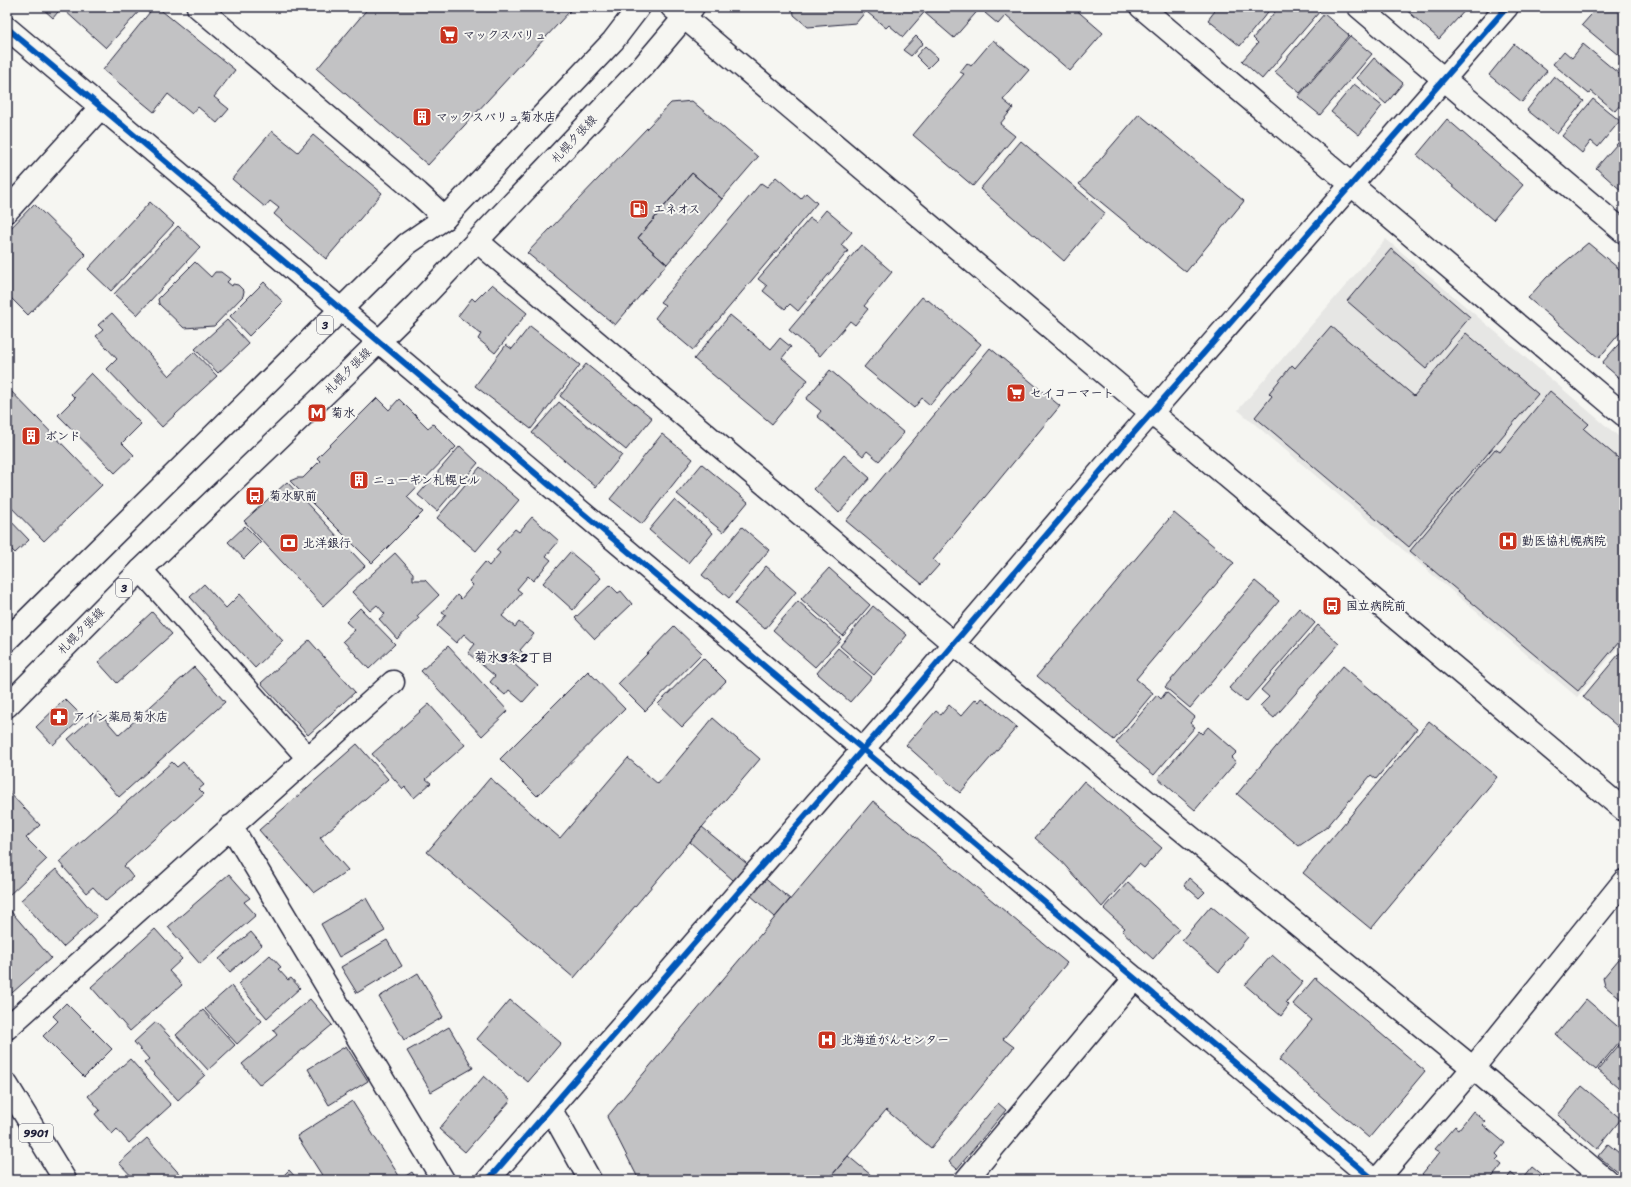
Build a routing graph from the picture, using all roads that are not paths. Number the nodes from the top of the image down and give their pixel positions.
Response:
1 (198, 7) edge
2 (639, 7) edge
3 (1141, 7) edge
4 (1359, 7) edge
5 (1507, 7) edge
6 (683, 10) edge
7 (7, 28) edge
8 (1443, 78) junction
9 (102, 107) junction
10 (1351, 184) junction
11 (7, 211) edge
12 (445, 218) junction
13 (1624, 232) edge
14 (477, 241) junction
15 (341, 309) junction
16 (378, 341) junction
17 (1152, 413) junction
18 (1624, 415) edge
19 (141, 570) junction
20 (7, 640) edge
21 (953, 643) junction
22 (393, 682) dead end
23 (7, 706) edge
24 (863, 748) junction
25 (308, 758) junction
26 (1624, 810) edge
27 (231, 826) junction
28 (1624, 881) edge
29 (1135, 978) junction
30 (7, 1028) edge
31 (1473, 1068) junction
32 (7, 1085) edge
33 (550, 1108) junction
34 (65, 1180) edge
35 (443, 1180) edge
36 (488, 1180) edge
37 (590, 1180) edge
38 (966, 1180) edge
39 (1376, 1180) edge
40 (1606, 1180) edge

1 - 12 street
2 - 12 street, 3
3 - 10 street
4 - 8 street
5 - 8 street
6 - 14 street, 札幌夕張線 / 3
6 - 17 street
7 - 9 street
8 - 10 street
8 - 13 street
9 - 11 street
9 - 15 street
10 - 17 street
10 - 18 street
12 - 15 street, 3
14 - 16 street, 札幌夕張線 / 3
14 - 21 street
15 - 16 street
15 - 20 street, 3
16 - 19 street, 札幌夕張線 / 3
16 - 24 street
17 - 21 street
17 - 26 street
19 - 23 street, 札幌夕張線 / 3
19 - 25 street
21 - 24 street
21 - 31 street
22 - 25 street
24 - 29 street
24 - 33 street
25 - 27 street
27 - 30 street
27 - 35 street
28 - 31 street
29 - 38 street
29 - 39 street
31 - 39 street
31 - 40 street
32 - 34 street, 9901
33 - 36 street
33 - 37 street

